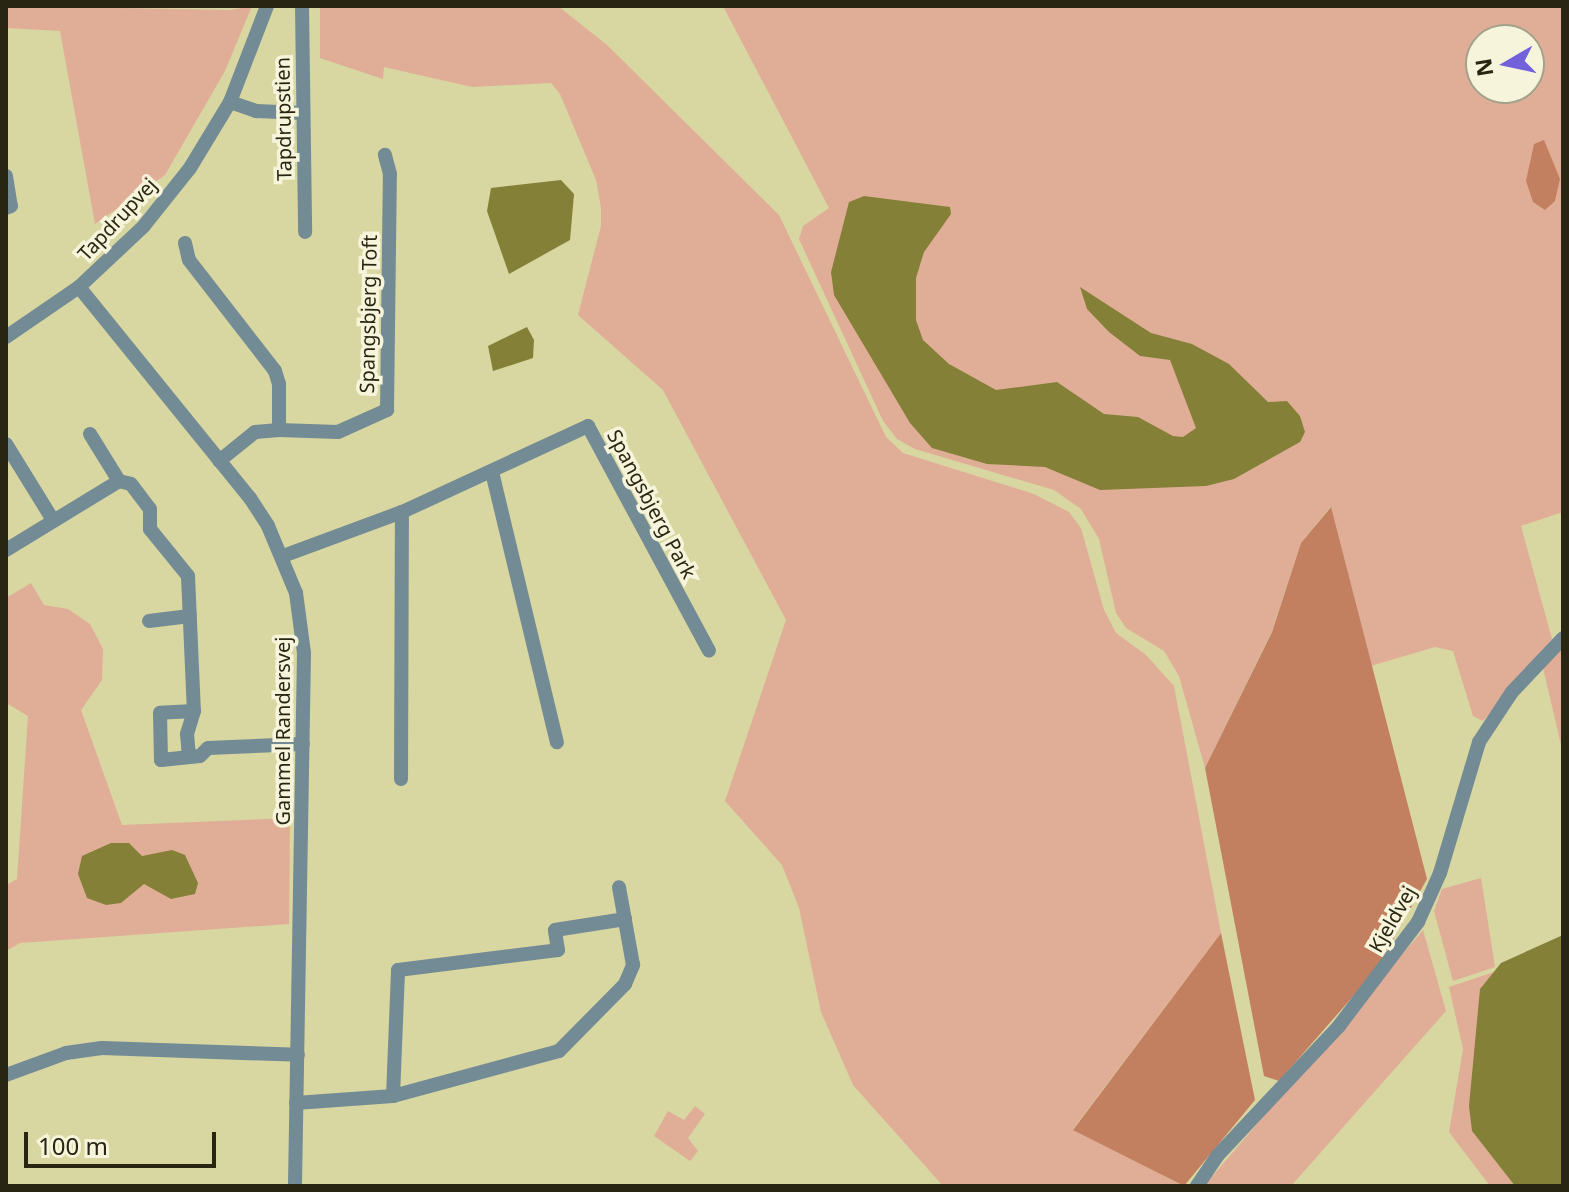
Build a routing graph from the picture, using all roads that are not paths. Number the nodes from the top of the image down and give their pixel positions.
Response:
1 (267, 6) edge
2 (302, 6) edge
3 (230, 102) junction
4 (303, 113) junction
5 (385, 155) dead end
6 (6, 176) edge
7 (6, 208) edge
8 (305, 232) dead end
9 (185, 243) dead end
10 (79, 287) junction
11 (6, 337) edge
12 (279, 430) junction
13 (90, 434) dead end
14 (6, 444) edge
15 (219, 461) junction
16 (492, 472) junction
17 (119, 481) junction
18 (402, 512) junction
19 (53, 520) junction
20 (6, 550) edge
21 (283, 556) junction
22 (190, 616) junction
23 (149, 621) dead end
24 (1563, 638) edge
25 (709, 651) dead end
26 (194, 711) junction
27 (557, 742) dead end
28 (303, 744) junction
29 (189, 757) junction
30 (401, 779) dead end
31 (619, 887) dead end
32 (625, 919) junction
33 (298, 1055) junction
34 (6, 1075) edge
35 (393, 1096) junction
36 (296, 1103) junction
37 (295, 1186) edge
38 (1197, 1186) edge

1 - 3 street, Tapdrupvej
2 - 4 street, Tapdrupstien
3 - 4 street
3 - 10 street, Tapdrupvej
4 - 8 street, Tapdrupstien
5 - 12 street, Spangsbjerg Toft
6 - 7 street
9 - 12 street
10 - 11 street, Tapdrupvej
10 - 15 street, Gammel Randersvej
12 - 15 street, Spangsbjerg Toft
13 - 17 street
14 - 19 street
15 - 21 street, Gammel Randersvej
16 - 18 street, Spangsbjerg Park
16 - 25 street, Spangsbjerg Park
16 - 27 street
17 - 19 street
17 - 22 street
18 - 21 street, Spangsbjerg Park
18 - 30 street
19 - 20 street
21 - 28 street, Gammel Randersvej
22 - 23 street
22 - 26 street
24 - 38 street, Kjeldvej
26 - 29 street
26 - 29 street
28 - 29 street
28 - 33 street, Gammel Randersvej
31 - 32 street
32 - 35 street
32 - 35 street
33 - 34 street
33 - 36 street, Gammel Randersvej
35 - 36 street
36 - 37 street, Gammel Randersvej

